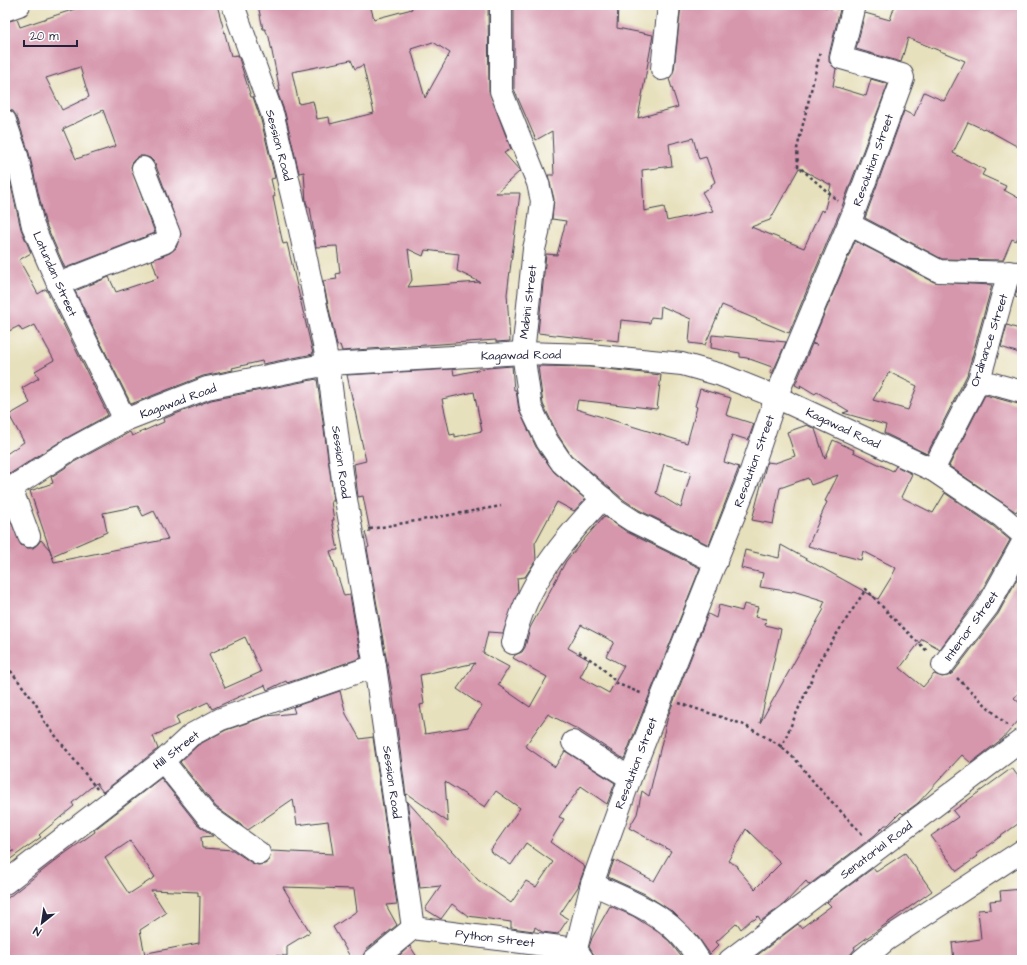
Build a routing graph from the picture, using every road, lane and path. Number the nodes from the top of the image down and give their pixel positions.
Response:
1 (19, 5) edge
2 (233, 5) edge
3 (501, 5) edge
4 (669, 5) edge
5 (854, 5) edge
6 (5, 10) edge
7 (822, 46) dead end
8 (662, 69) dead end
9 (5, 121) edge
10 (143, 168) dead end
11 (851, 219) junction
12 (1016, 273) edge
13 (58, 284) junction
14 (523, 353) junction
15 (328, 364) junction
16 (979, 380) junction
17 (1022, 392) edge
18 (776, 397) junction
19 (125, 420) junction
20 (933, 470) junction
21 (8, 490) edge
22 (603, 498) junction
23 (501, 506) dead end
24 (352, 532) junction
25 (1022, 534) edge
26 (28, 536) dead end
27 (1022, 544) edge
28 (716, 562) junction
29 (513, 643) dead end
30 (579, 652) dead end
31 (943, 665) junction
32 (7, 666) dead end
33 (375, 666) junction
34 (661, 699) junction
35 (1022, 740) edge
36 (573, 742) dead end
37 (781, 748) junction
38 (163, 761) junction
39 (630, 778) junction
40 (108, 803) junction
41 (877, 849) junction
42 (1022, 851) edge
43 (259, 853) dead end
44 (5, 883) edge
45 (592, 884) junction
46 (413, 928) junction
47 (888, 950) edge
48 (579, 954) edge
49 (374, 960) edge
50 (700, 960) edge
51 (730, 960) edge
52 (862, 960) edge

1 - 6 street
2 - 15 street, Session Road
3 - 14 street, Mabini Street
4 - 8 street
5 - 11 street, Resolution Street
7 - 11 path
9 - 13 street, Latundan Street
10 - 13 street
11 - 12 street
11 - 18 street, Resolution Street
12 - 16 street, Ordinance Street
13 - 19 street, Latundan Street
14 - 15 street, Kagawad Road
14 - 18 street, Kagawad Road
14 - 22 street, Mabini Street
15 - 19 street, Kagawad Road
15 - 24 street, Session Road
16 - 17 street
16 - 20 street, Ordinance Street
18 - 20 street, Kagawad Road
18 - 28 street, Resolution Street
19 - 21 street, Kagawad Road
20 - 25 street, Kagawad Road
21 - 26 street
22 - 28 street, Mabini Street
22 - 29 street
23 - 24 path
24 - 33 street, Session Road
27 - 31 street, Interior Street
28 - 34 street, Resolution Street
30 - 34 path
31 - 35 path
31 - 37 path
32 - 40 path
33 - 38 street, Hill Street
33 - 46 street, Session Road
34 - 37 path
34 - 39 street, Resolution Street
35 - 41 street, Senatorial Road
36 - 39 street
37 - 41 path
38 - 40 street, Hill Street
38 - 43 street
39 - 45 street, Resolution Street
40 - 44 street, Hill Street
41 - 51 street, Senatorial Road
42 - 47 street
45 - 48 street, Resolution Street
45 - 50 street
46 - 48 street, Python Street
46 - 49 street
47 - 52 street

